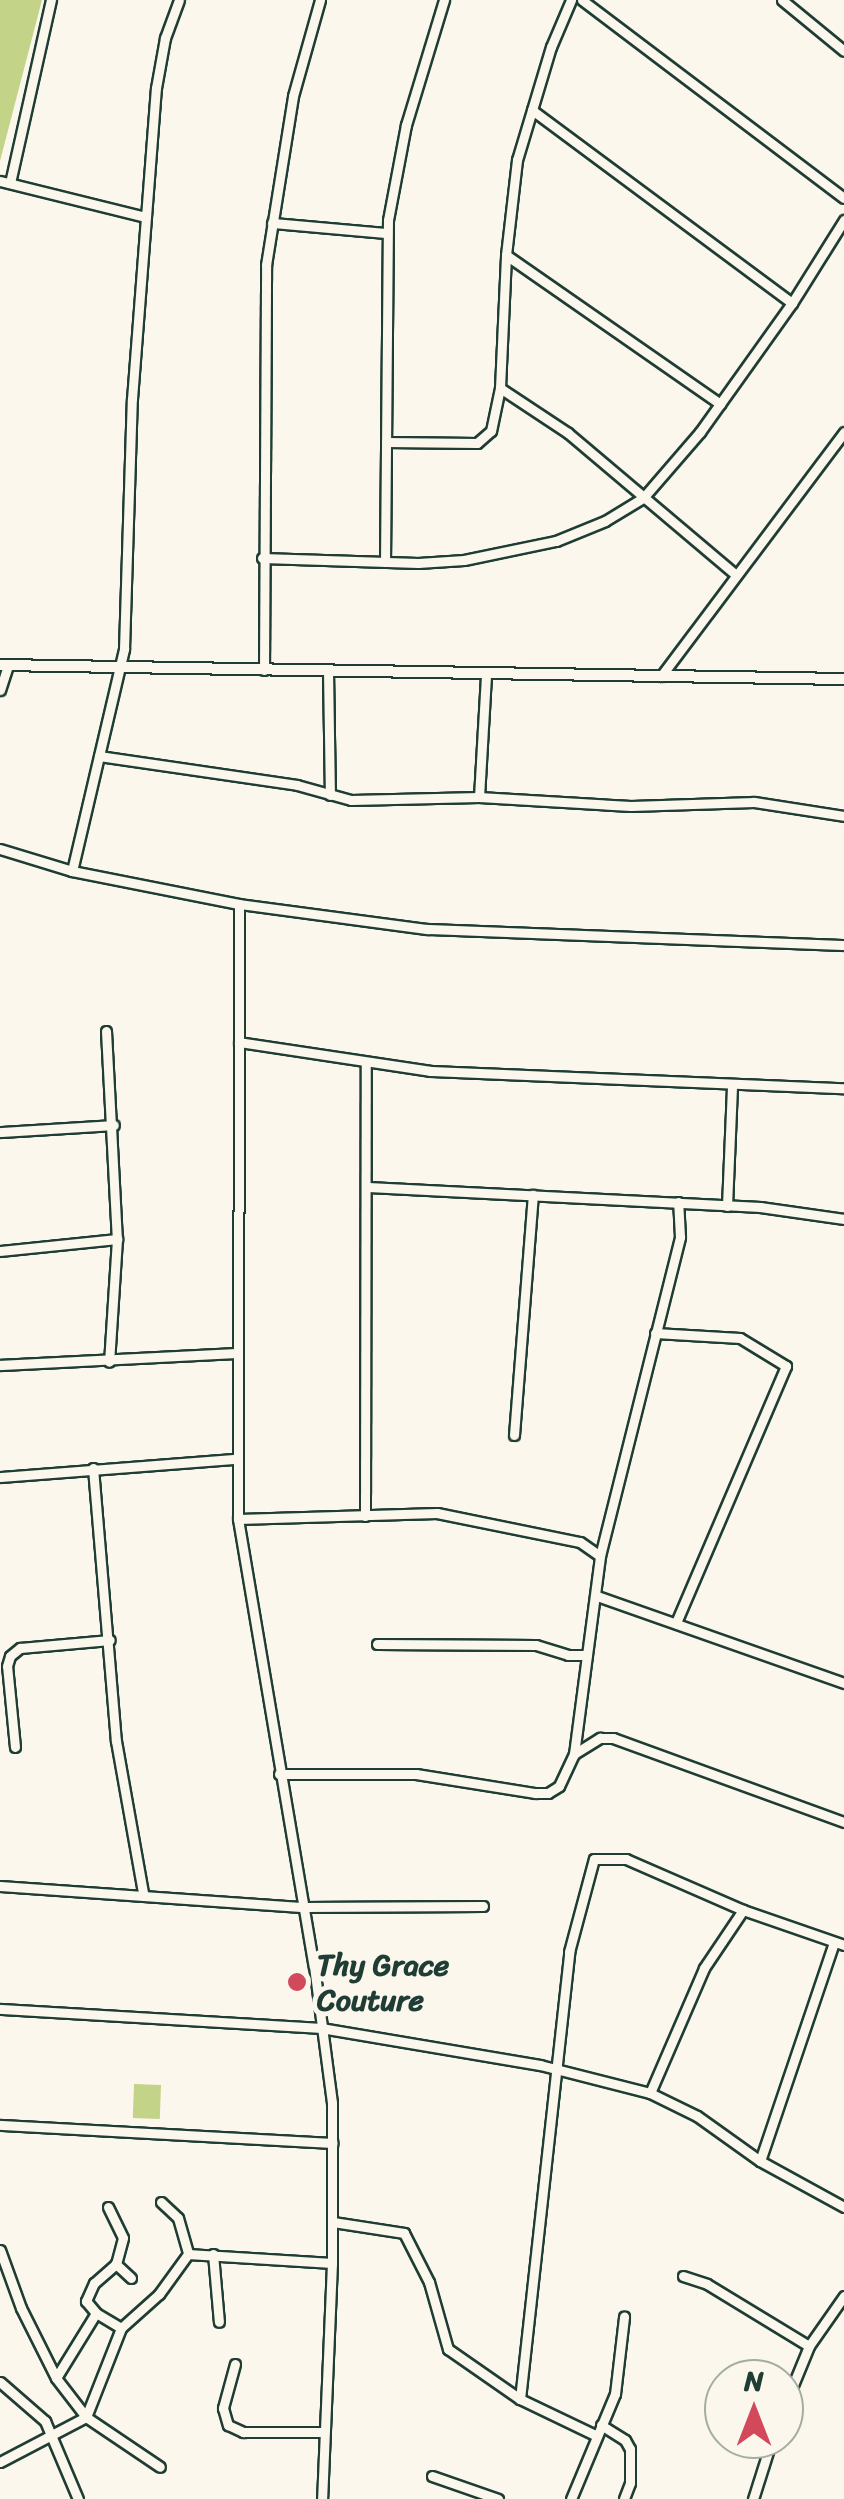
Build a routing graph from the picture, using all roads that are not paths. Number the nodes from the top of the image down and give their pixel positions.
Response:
1 (50, 0) edge
2 (179, 0) edge
3 (320, 0) edge
4 (444, 0) edge
5 (572, 0) edge
6 (582, 0) edge
7 (782, 0) edge
8 (844, 51) edge
9 (532, 110) junction
10 (5, 182) edge
11 (844, 198) edge
12 (146, 217) junction
13 (844, 220) edge
14 (272, 223) junction
15 (388, 234) junction
16 (506, 255) junction
17 (792, 303) junction
18 (500, 388) junction
19 (720, 404) junction
20 (844, 432) edge
21 (386, 442) junction
22 (643, 498) junction
23 (262, 558) junction
24 (385, 562) junction
25 (736, 575) junction
26 (4, 665) edge
27 (120, 670) junction
28 (264, 670) junction
29 (328, 671) junction
30 (486, 674) junction
31 (661, 676) junction
32 (844, 679) edge
33 (0, 690) edge
34 (99, 756) junction
35 (330, 794) junction
36 (479, 797) junction
37 (844, 816) edge
38 (0, 849) edge
39 (72, 871) junction
40 (238, 904) junction
41 (844, 945) edge
42 (106, 1032) dead end
43 (239, 1042) junction
44 (366, 1062) junction
45 (732, 1085) junction
46 (844, 1088) edge
47 (114, 1125) junction
48 (0, 1132) edge
49 (368, 1187) junction
50 (533, 1195) junction
51 (678, 1202) junction
52 (727, 1206) junction
53 (844, 1219) edge
54 (118, 1239) junction
55 (0, 1251) edge
56 (656, 1332) junction
57 (236, 1353) junction
58 (109, 1362) junction
59 (0, 1365) edge
60 (514, 1435) dead end
61 (236, 1460) junction
62 (94, 1468) junction
63 (0, 1477) edge
64 (365, 1516) junction
65 (238, 1520) junction
66 (600, 1556) junction
67 (597, 1596) junction
68 (676, 1623) junction
69 (110, 1640) junction
70 (377, 1644) dead end
71 (586, 1655) junction
72 (844, 1683) edge
73 (15, 1747) dead end
74 (574, 1754) junction
75 (279, 1774) junction
76 (844, 1822) edge
77 (0, 1886) edge
78 (143, 1893) junction
79 (483, 1906) dead end
80 (304, 1907) junction
81 (744, 1910) junction
82 (839, 1944) edge
83 (0, 2009) edge
84 (322, 2028) junction
85 (557, 2069) junction
86 (650, 2092) junction
87 (0, 2125) edge
88 (333, 2142) junction
89 (760, 2161) junction
90 (161, 2202) dead end
91 (844, 2206) edge
92 (108, 2207) dead end
93 (333, 2222) junction
94 (0, 2250) edge
95 (188, 2254) junction
96 (213, 2254) junction
97 (332, 2262) junction
98 (116, 2264) junction
99 (683, 2276) dead end
100 (130, 2278) dead end
101 (844, 2296) edge
102 (96, 2313) junction
103 (624, 2318) dead end
104 (219, 2322) dead end
105 (120, 2328) junction
106 (810, 2346) junction
107 (804, 2360) edge
108 (235, 2364) dead end
109 (56, 2378) junction
110 (0, 2382) edge
111 (520, 2399) junction
112 (86, 2417) junction
113 (601, 2425) junction
114 (324, 2432) junction
115 (595, 2435) junction
116 (52, 2437) junction
117 (766, 2459) edge
118 (0, 2462) edge
119 (160, 2468) dead end
120 (432, 2476) dead end
121 (78, 2499) edge
122 (322, 2499) edge
123 (498, 2499) edge
124 (571, 2499) edge
125 (624, 2499) edge
126 (753, 2499) edge

1 - 10 street
2 - 12 street
3 - 14 street
4 - 15 street
5 - 9 street
6 - 11 street
7 - 8 street
9 - 16 street
9 - 17 street
10 - 12 street
12 - 27 street
13 - 17 street
14 - 15 street
14 - 23 street
15 - 21 street
16 - 18 street
16 - 19 street
17 - 19 street
18 - 21 street
18 - 22 street
19 - 22 street
20 - 25 street
21 - 24 street
22 - 24 street
22 - 25 street
23 - 24 street
23 - 28 street
25 - 31 street
26 - 27 street
26 - 33 street
27 - 28 street
27 - 34 street
28 - 29 street
29 - 30 street
29 - 35 street
30 - 31 street
30 - 36 street
31 - 32 street
34 - 35 street
34 - 39 street
35 - 36 street
36 - 37 street
38 - 39 street
39 - 40 street
40 - 41 street
40 - 43 street
42 - 47 street
43 - 44 street
43 - 57 street
44 - 45 street
44 - 49 street
45 - 46 street
45 - 52 street
47 - 48 street
47 - 54 street
49 - 50 street
49 - 64 street
50 - 51 street
50 - 60 street
51 - 52 street
51 - 56 street
52 - 53 street
54 - 55 street
54 - 58 street
56 - 66 street
56 - 68 street
57 - 58 street
57 - 61 street
58 - 59 street
61 - 62 street
61 - 65 street
62 - 63 street
62 - 69 street
64 - 65 street
64 - 66 street
65 - 75 street
66 - 67 street
67 - 68 street
67 - 71 street
68 - 72 street
69 - 73 street
69 - 78 street
70 - 71 street
71 - 74 street
74 - 75 street
74 - 76 street
75 - 80 street
77 - 78 street
78 - 80 street
79 - 80 street
80 - 84 street
81 - 82 street
81 - 85 street
81 - 86 street
82 - 89 street
83 - 84 street
84 - 85 street
84 - 88 street
85 - 86 street
85 - 111 street
86 - 89 street
87 - 88 street
88 - 93 street
89 - 91 street
90 - 95 street
92 - 98 street
93 - 97 street
93 - 111 street
94 - 109 street
95 - 96 street
95 - 105 street
96 - 97 street
96 - 104 street
97 - 114 street
98 - 100 street
98 - 102 street
99 - 106 street
101 - 106 street
102 - 105 street
102 - 109 street
103 - 113 street
105 - 112 street
106 - 107 street
108 - 114 street
109 - 112 street
110 - 116 street
111 - 115 street
112 - 116 street
112 - 119 street
113 - 115 street
113 - 125 street
114 - 122 street
115 - 124 street
116 - 118 street
116 - 121 street
117 - 126 street
120 - 123 street

